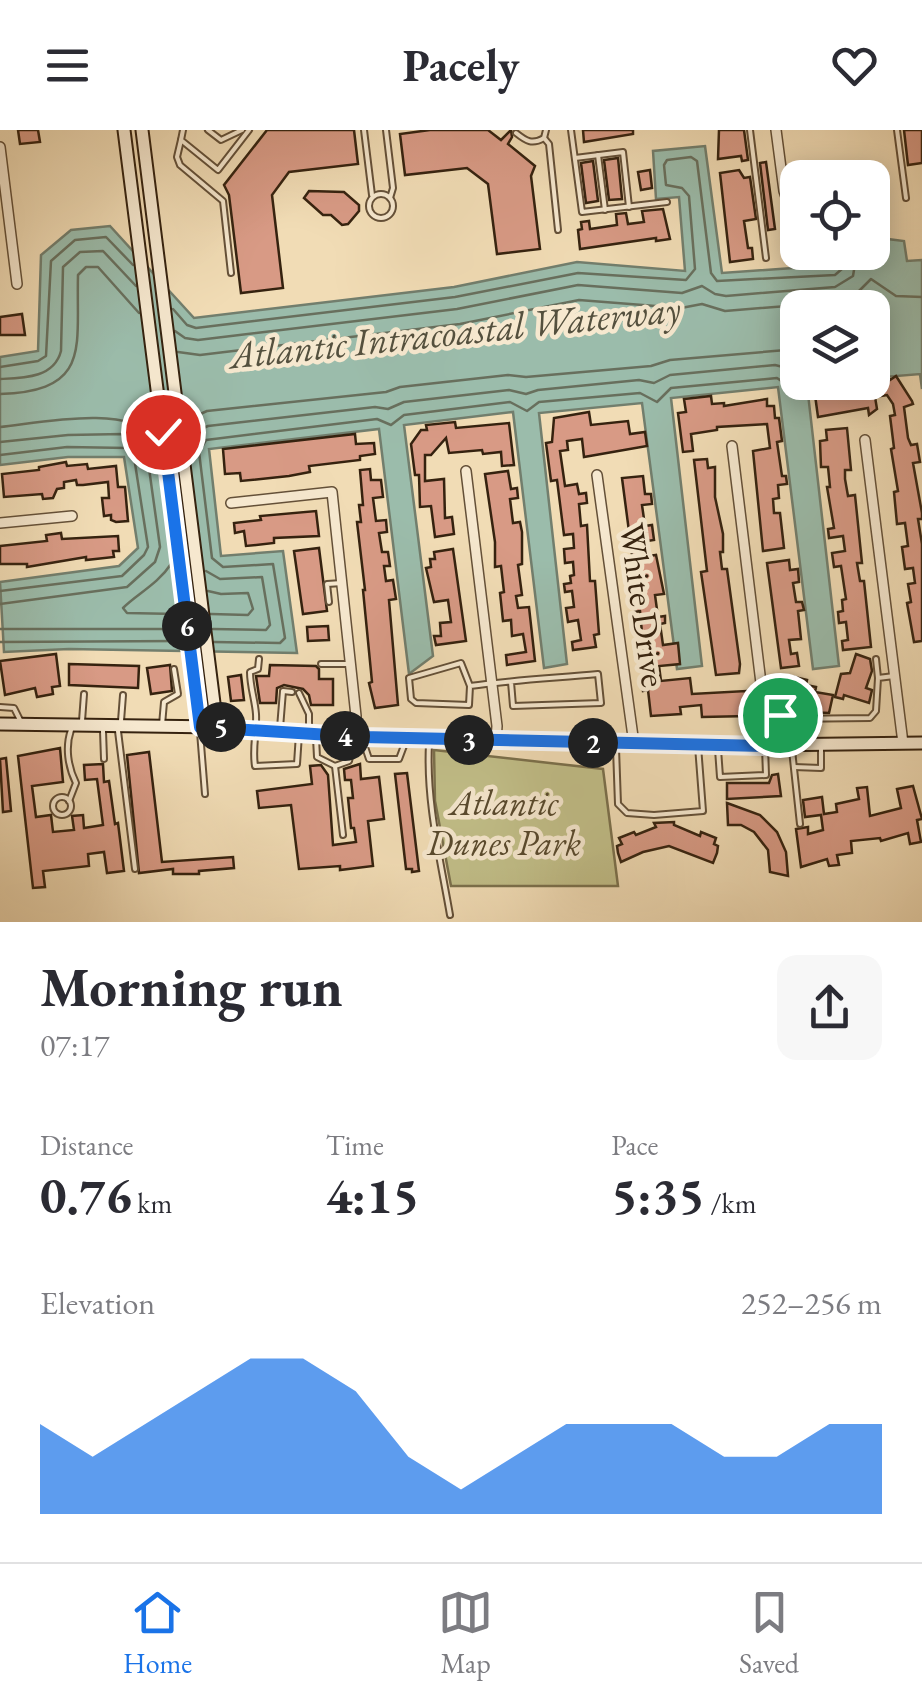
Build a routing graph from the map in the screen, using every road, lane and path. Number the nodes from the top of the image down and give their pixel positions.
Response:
1 (124, 130) edge
2 (183, 130) edge
3 (208, 130) edge
4 (242, 130) edge
5 (249, 130) edge
6 (364, 130) edge
7 (386, 130) edge
8 (546, 130) edge
9 (572, 130) edge
10 (750, 130) edge
11 (776, 130) edge
12 (898, 130) edge
13 (516, 133) dead end
14 (143, 136) edge
15 (544, 138) junction
16 (181, 140) junction
17 (0, 147) edge
18 (598, 155) junction
19 (575, 158) junction
20 (780, 160) edge
21 (373, 196) junction
22 (390, 198) junction
23 (906, 198) dead end
24 (668, 202) dead end
25 (628, 207) junction
26 (604, 210) junction
27 (558, 230) dead end
28 (766, 258) dead end
29 (232, 273) dead end
30 (17, 284) dead end
31 (865, 440) dead end
32 (732, 446) dead end
33 (466, 470) dead end
34 (597, 474) dead end
35 (230, 503) dead end
36 (72, 516) dead end
37 (0, 523) edge
38 (342, 583) junction
39 (329, 602) dead end
40 (259, 659) dead end
41 (876, 659) dead end
42 (321, 664) dead end
43 (350, 664) junction
44 (174, 669) dead end
45 (895, 676) junction
46 (878, 678) junction
47 (510, 682) junction
48 (492, 684) junction
49 (470, 686) junction
50 (292, 692) dead end
51 (299, 692) dead end
52 (84, 694) dead end
53 (123, 695) dead end
54 (763, 701) junction
55 (0, 707) edge
56 (0, 724) edge
57 (22, 724) junction
58 (77, 725) junction
59 (114, 726) junction
60 (162, 727) junction
61 (200, 727) junction
62 (217, 727) junction
63 (254, 730) junction
64 (280, 731) junction
65 (308, 733) junction
66 (358, 737) junction
67 (406, 738) junction
68 (429, 739) junction
69 (496, 741) junction
70 (922, 742) edge
71 (616, 743) junction
72 (904, 743) junction
73 (634, 744) junction
74 (697, 744) junction
75 (821, 744) junction
76 (718, 745) junction
77 (791, 745) junction
78 (765, 746) junction
79 (104, 759) dead end
80 (335, 766) junction
81 (794, 767) junction
82 (205, 794) dead end
83 (69, 801) dead end
84 (800, 824) dead end
85 (342, 835) dead end
86 (135, 869) dead end
87 (450, 915) dead end

1 - 61 main road
2 - 16 lane
3 - 4 lane
5 - 16 lane
6 - 21 lane
7 - 22 lane
8 - 15 lane
9 - 19 lane
10 - 28 lane
11 - 20 street
12 - 23 lane
13 - 15 lane
14 - 62 main road
15 - 27 lane
16 - 29 lane
17 - 30 street
18 - 19 lane
18 - 25 lane
18 - 26 lane
19 - 26 lane
21 - 22 lane
21 - 22 lane
24 - 25 lane
25 - 26 lane
31 - 45 street
32 - 54 street
33 - 48 street
34 - 73 street, White Drive
35 - 38 street
36 - 37 street
38 - 39 lane
38 - 43 street
40 - 63 lane
41 - 46 lane
42 - 43 lane
43 - 66 street
44 - 60 lane
45 - 46 lane
45 - 72 street
46 - 54 lane
47 - 47 lane
47 - 48 lane
48 - 49 lane
48 - 69 street
49 - 49 lane
50 - 64 lane
51 - 65 lane
52 - 58 lane
53 - 59 lane
54 - 78 street
55 - 57 lane
56 - 57 main road
57 - 58 main road
58 - 59 main road
58 - 83 lane
59 - 60 main road
59 - 79 lane
59 - 86 lane
60 - 61 main road
61 - 62 main road
61 - 82 lane
62 - 63 main road
63 - 64 main road
63 - 65 lane
64 - 65 main road
65 - 66 main road
65 - 80 lane
66 - 67 main road
66 - 67 lane
66 - 80 lane
67 - 68 main road
68 - 69 main road
68 - 87 lane
69 - 71 main road
70 - 72 main road
71 - 73 main road
71 - 74 lane
72 - 75 main road
73 - 74 main road
74 - 76 main road
75 - 77 main road
75 - 81 lane
76 - 78 main road
76 - 78 lane
77 - 78 main road
77 - 81 lane
80 - 85 lane
81 - 84 lane

